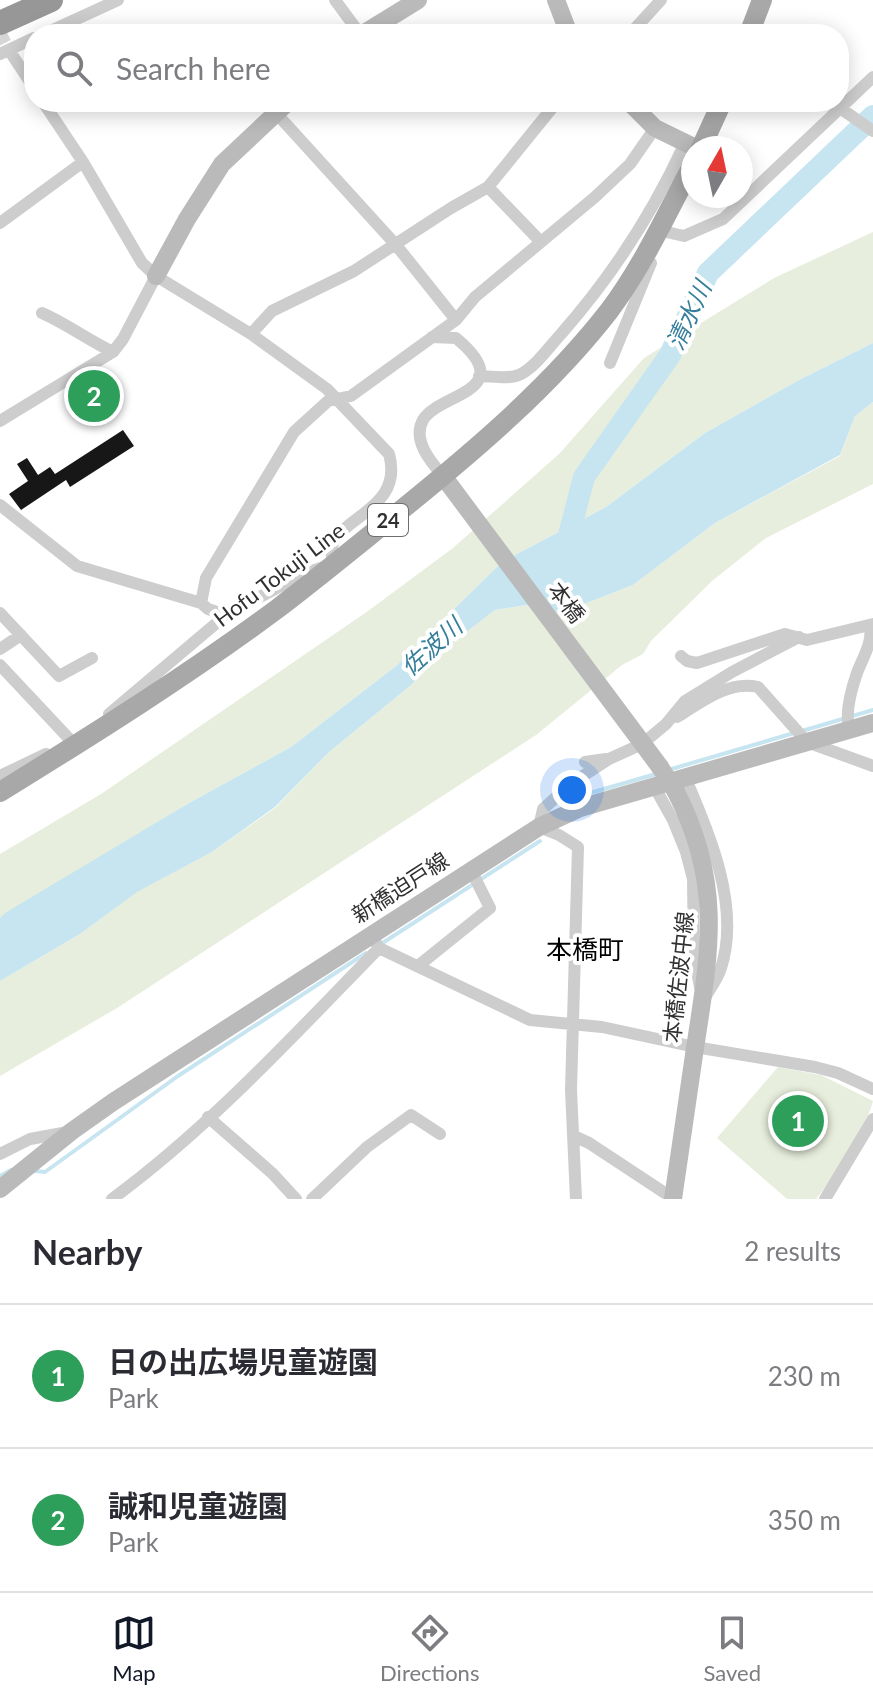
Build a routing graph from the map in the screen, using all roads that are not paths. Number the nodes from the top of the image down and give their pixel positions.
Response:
1 (51, 0) edge
2 (118, 0) edge
3 (335, 0) edge
4 (418, 0) edge
5 (556, 0) edge
6 (661, 0) edge
7 (762, 0) edge
8 (0, 23) edge
9 (66, 24) edge
10 (354, 24) edge
11 (378, 24) edge
12 (565, 24) edge
13 (639, 24) edge
14 (753, 24) edge
15 (24, 43) edge
16 (4, 52) edge
17 (24, 76) edge
18 (873, 77) edge
19 (849, 100) edge
20 (50, 112) edge
21 (277, 112) edge
22 (286, 112) edge
23 (549, 112) edge
24 (639, 112) edge
25 (716, 112) edge
26 (836, 112) edge
27 (846, 112) edge
28 (655, 128) junction
29 (873, 131) edge
30 (700, 136) edge
31 (681, 140) edge
32 (83, 162) junction
33 (681, 164) edge
34 (488, 187) junction
35 (681, 191) edge
36 (0, 223) edge
37 (663, 232) junction
38 (541, 242) junction
39 (396, 245) junction
40 (156, 276) junction
41 (42, 313) dead end
42 (456, 320) junction
43 (251, 334) junction
44 (432, 337) junction
45 (113, 352) junction
46 (610, 363) dead end
47 (479, 376) junction
48 (340, 400) junction
49 (0, 421) edge
50 (443, 476) junction
51 (0, 505) edge
52 (334, 564) junction
53 (201, 603) junction
54 (0, 613) edge
55 (226, 615) junction
56 (871, 624) edge
57 (21, 635) junction
58 (799, 637) junction
59 (0, 649) edge
60 (681, 656) dead end
61 (92, 658) dead end
62 (0, 665) edge
63 (873, 723) edge
64 (666, 724) junction
65 (849, 729) junction
66 (637, 737) junction
67 (72, 742) junction
68 (807, 742) junction
69 (609, 759) junction
70 (585, 762) dead end
71 (873, 766) edge
72 (0, 776) edge
73 (680, 784) junction
74 (654, 786) junction
75 (0, 792) edge
76 (539, 827) junction
77 (471, 870) junction
78 (375, 941) junction
79 (418, 966) junction
80 (703, 1002) junction
81 (573, 1024) junction
82 (695, 1047) junction
83 (873, 1089) edge
84 (208, 1117) junction
85 (873, 1119) edge
86 (72, 1131) junction
87 (440, 1134) dead end
88 (574, 1136) junction
89 (0, 1154) edge
90 (0, 1189) edge
91 (112, 1199) edge
92 (296, 1199) edge
93 (312, 1199) edge
94 (576, 1199) edge
95 (673, 1199) edge
96 (825, 1199) edge

1 - 8 highway
2 - 9 street
3 - 10 street
4 - 11 street
5 - 12 street
6 - 13 street
7 - 14 main road
15 - 16 street
16 - 17 street
18 - 19 street
20 - 32 street
21 - 40 street
22 - 39 street
23 - 34 street
24 - 28 street
25 - 30 main road
26 - 37 street
27 - 29 street
28 - 31 street
28 - 38 street
32 - 36 street
32 - 40 street
33 - 47 street
34 - 38 street
34 - 39 street
35 - 37 main road, Hofu Tokuji Line / 24
37 - 46 street
37 - 50 main road, Hofu Tokuji Line / 24
38 - 42 street
39 - 42 street
39 - 43 street
40 - 43 street
40 - 45 street
41 - 45 street
42 - 44 street
43 - 48 street
44 - 47 street
44 - 48 street
45 - 49 street
47 - 50 street
48 - 52 street
48 - 53 street
50 - 52 main road, Hofu Tokuji Line / 24
50 - 66 street, 本橋
51 - 53 street
52 - 55 street
52 - 67 main road, Hofu Tokuji Line / 24
53 - 55 street
54 - 57 street
55 - 67 street
56 - 58 street
56 - 65 street
57 - 59 street
57 - 61 street
58 - 60 street
58 - 64 street
62 - 67 street
63 - 65 street, 新橋迫戸線
64 - 66 street
64 - 68 street
65 - 68 street, 新橋迫戸線
66 - 69 street
66 - 73 street, 本橋佐波中線, bridge
67 - 72 street
67 - 75 main road, Hofu Tokuji Line / 24
68 - 71 street
68 - 73 street, 新橋迫戸線
69 - 70 street
69 - 76 street
73 - 74 street, 新橋迫戸線
73 - 80 street, 本橋佐波中線
74 - 76 street, 新橋迫戸線
74 - 80 street
76 - 77 street, 新橋迫戸線
76 - 81 street
77 - 78 street, 新橋迫戸線
77 - 79 street
78 - 79 street
78 - 84 street
78 - 86 street, 新橋迫戸線
79 - 81 street
80 - 82 street, 本橋佐波中線
81 - 82 street
81 - 88 street
82 - 83 street
82 - 95 street, 本橋佐波中線
84 - 91 street
84 - 92 street
85 - 96 street
86 - 89 street
86 - 90 street, 新橋迫戸線
87 - 93 street
88 - 94 street
88 - 95 street

